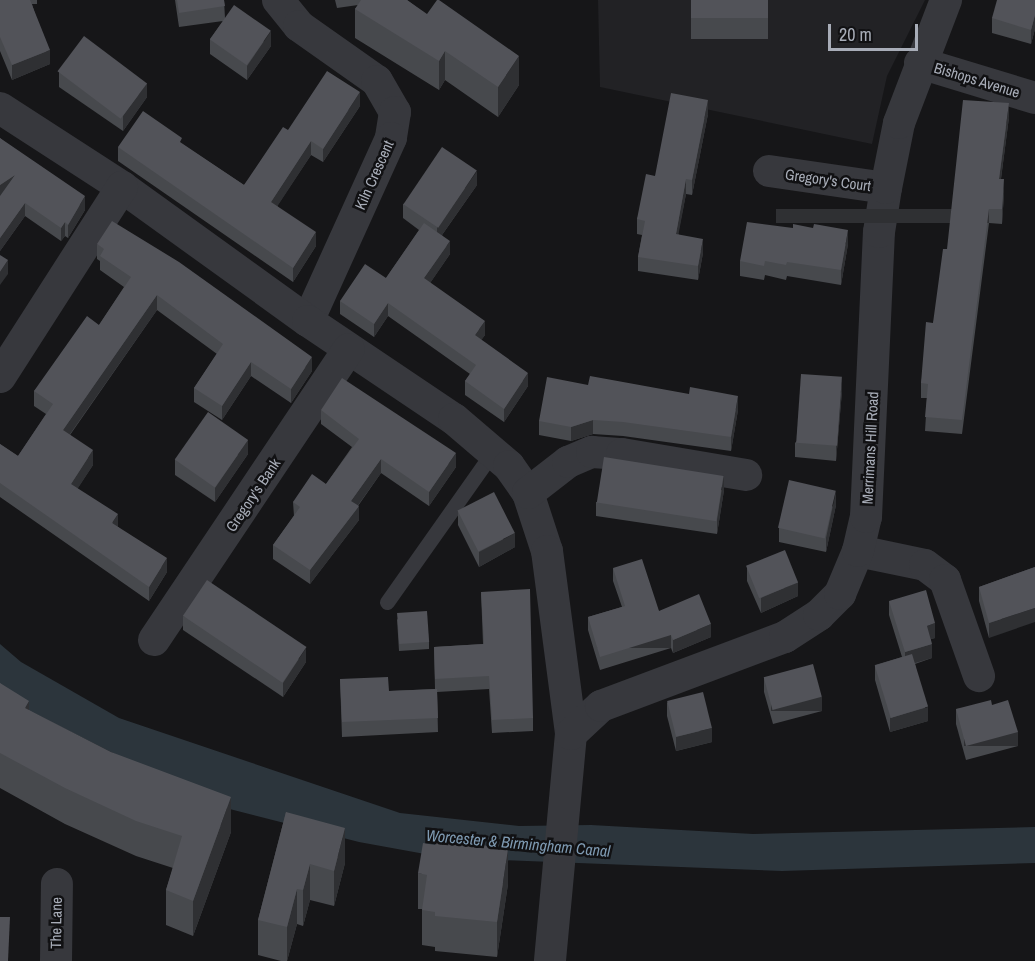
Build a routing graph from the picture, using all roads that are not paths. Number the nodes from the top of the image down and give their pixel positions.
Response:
1 (278, 0) edge
2 (946, 0) edge
3 (920, 63) junction
4 (1035, 98) edge
5 (0, 108) edge
6 (769, 171) dead end
7 (122, 187) junction
8 (886, 188) junction
9 (308, 321) junction
10 (350, 349) junction
11 (0, 377) edge
12 (493, 452) junction
13 (746, 475) dead end
14 (528, 493) junction
15 (858, 551) junction
16 (387, 602) dead end
17 (154, 640) dead end
18 (979, 676) dead end
19 (571, 734) junction
20 (57, 884) dead end
21 (56, 961) edge
22 (550, 961) edge

1 - 9 street, Kiln Crescent
2 - 3 street, Merrimans Hill Road
3 - 4 street, Bishops Avenue
3 - 8 street, Merrimans Hill Road
5 - 7 street
6 - 8 street, Gregory's Court
7 - 9 street
7 - 11 street
8 - 15 street, Merrimans Hill Road
9 - 10 street
10 - 12 street
10 - 17 street, Gregory's Bank
12 - 14 street
12 - 16 lane
13 - 14 street
14 - 19 street
15 - 18 street
15 - 19 street, Merrimans Hill Road
19 - 22 street
20 - 21 street, The Lane

